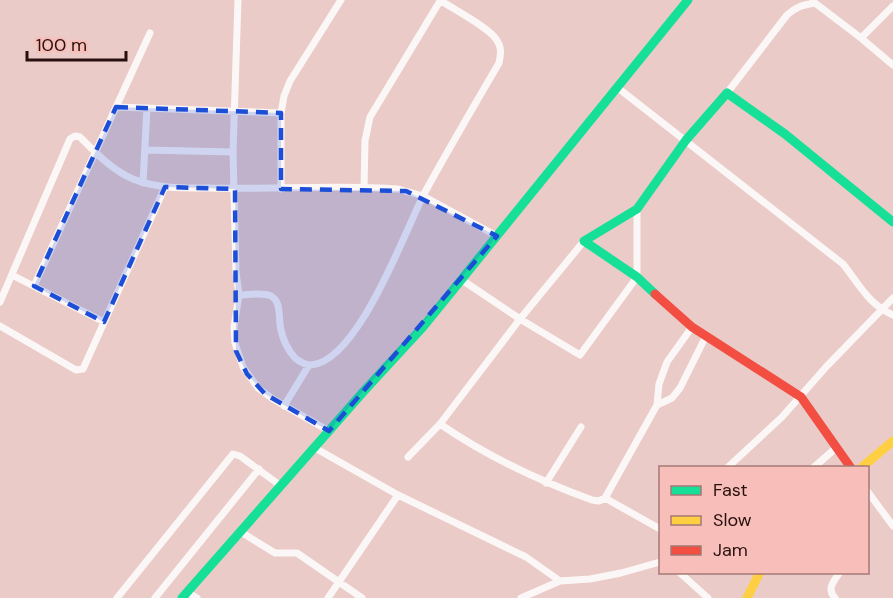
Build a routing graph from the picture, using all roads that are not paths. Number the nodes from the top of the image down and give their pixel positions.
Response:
1 (238, 0) edge
2 (341, 0) edge
3 (440, 0) edge
4 (688, 0) edge
5 (893, 6) edge
6 (150, 33) dead end
7 (861, 38) junction
8 (893, 65) edge
9 (618, 88) junction
10 (727, 93) junction
11 (116, 107) junction
12 (147, 108) junction
13 (235, 110) junction
14 (281, 113) junction
15 (686, 140) junction
16 (145, 150) junction
17 (95, 152) junction
18 (234, 152) junction
19 (143, 183) junction
20 (165, 187) junction
21 (235, 189) junction
22 (281, 189) junction
23 (364, 189) junction
24 (423, 196) junction
25 (637, 209) junction
26 (893, 222) edge
27 (498, 236) junction
28 (584, 241) junction
29 (12, 275) junction
30 (637, 277) junction
31 (462, 280) junction
32 (34, 286) junction
33 (239, 295) junction
34 (893, 298) edge
35 (0, 302) edge
36 (881, 310) junction
37 (893, 315) edge
38 (520, 319) junction
39 (104, 322) junction
40 (0, 326) edge
41 (693, 327) junction
42 (706, 336) junction
43 (309, 365) junction
44 (801, 397) junction
45 (657, 405) junction
46 (284, 406) junction
47 (440, 424) junction
48 (582, 427) dead end
49 (329, 431) junction
50 (893, 441) edge
51 (837, 447) junction
52 (315, 448) junction
53 (408, 457) dead end
54 (729, 466) edge
55 (815, 466) edge
56 (850, 466) edge
57 (863, 466) edge
58 (259, 469) junction
59 (546, 483) junction
60 (281, 486) junction
61 (398, 495) junction
62 (869, 495) edge
63 (605, 498) junction
64 (893, 526) edge
65 (659, 529) edge
66 (241, 532) junction
67 (659, 562) edge
68 (680, 574) edge
69 (759, 574) edge
70 (839, 574) edge
71 (560, 581) junction
72 (338, 582) junction
73 (185, 595) edge
74 (117, 598) edge
75 (155, 598) edge
76 (197, 598) edge
77 (328, 598) edge
78 (362, 598) edge
79 (521, 598) edge
80 (708, 598) edge
81 (747, 598) edge
82 (835, 598) edge

1 - 13 street
2 - 14 street
3 - 23 street
3 - 24 street
4 - 9 street
5 - 7 street
6 - 11 street
7 - 8 street
7 - 10 street
9 - 15 street
9 - 27 street
10 - 15 street
10 - 26 street
11 - 12 street
11 - 17 street
12 - 13 street
12 - 16 street
13 - 14 street
13 - 18 street
14 - 22 street
15 - 25 street
15 - 36 street
16 - 18 street
16 - 19 street
17 - 19 street
17 - 29 street
17 - 32 street
18 - 21 street
19 - 20 street
20 - 21 street
20 - 39 street
21 - 22 street
21 - 33 street
22 - 23 street
23 - 24 street
24 - 27 street
24 - 43 street
25 - 28 street
25 - 30 street
27 - 31 street
28 - 30 street
28 - 38 street
29 - 32 street
29 - 35 street
30 - 38 street
30 - 41 street
31 - 38 street
31 - 49 street
32 - 39 street
33 - 43 street
33 - 46 street
34 - 36 street
36 - 37 street
36 - 44 street
38 - 47 street
39 - 40 street
41 - 42 street
41 - 45 street
42 - 44 street
42 - 45 street
43 - 46 street
44 - 51 street
44 - 54 street
45 - 63 street
46 - 49 street
47 - 53 street
47 - 59 street
48 - 59 street
49 - 52 street
50 - 57 street
51 - 55 street
51 - 56 street
52 - 60 street
52 - 61 street
58 - 60 street
58 - 74 street
58 - 75 street
59 - 63 street
60 - 66 street
61 - 71 street
61 - 72 street
62 - 64 street
63 - 65 street
66 - 72 street
66 - 73 street
67 - 71 street
68 - 80 street
69 - 81 street
70 - 82 street
71 - 79 street
72 - 77 street
72 - 78 street
73 - 76 street

